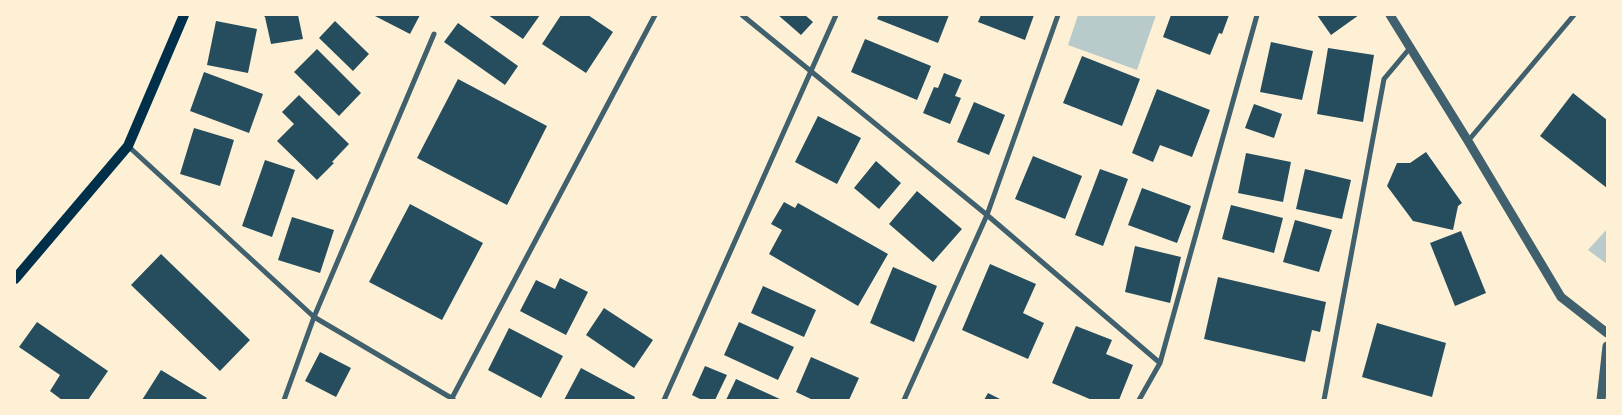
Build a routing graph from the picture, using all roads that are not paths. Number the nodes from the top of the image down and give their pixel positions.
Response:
1 (184, 15) edge
2 (655, 15) edge
3 (742, 15) edge
4 (836, 15) edge
5 (1058, 15) edge
6 (1258, 15) edge
7 (1390, 15) edge
8 (1574, 15) edge
9 (434, 34) dead end
10 (1410, 48) junction
11 (810, 71) junction
12 (1468, 141) junction
13 (128, 146) junction
14 (987, 215) junction
15 (15, 279) edge
16 (314, 317) junction
17 (1607, 333) edge
18 (1607, 346) edge
19 (1160, 363) junction
20 (453, 399) edge
21 (284, 400) edge
22 (664, 400) edge
23 (904, 400) edge
24 (1139, 400) edge
25 (1324, 400) edge
26 (1601, 400) edge

1 - 13 main road
2 - 20 street
3 - 11 street
4 - 11 street
5 - 14 street
6 - 19 street
7 - 10 street
8 - 12 street
9 - 16 street
10 - 12 street
10 - 25 street
11 - 14 street
11 - 22 street
12 - 17 street
13 - 15 main road
13 - 16 street
14 - 19 street
14 - 23 street
16 - 20 street
16 - 21 street
18 - 26 street
19 - 24 street

